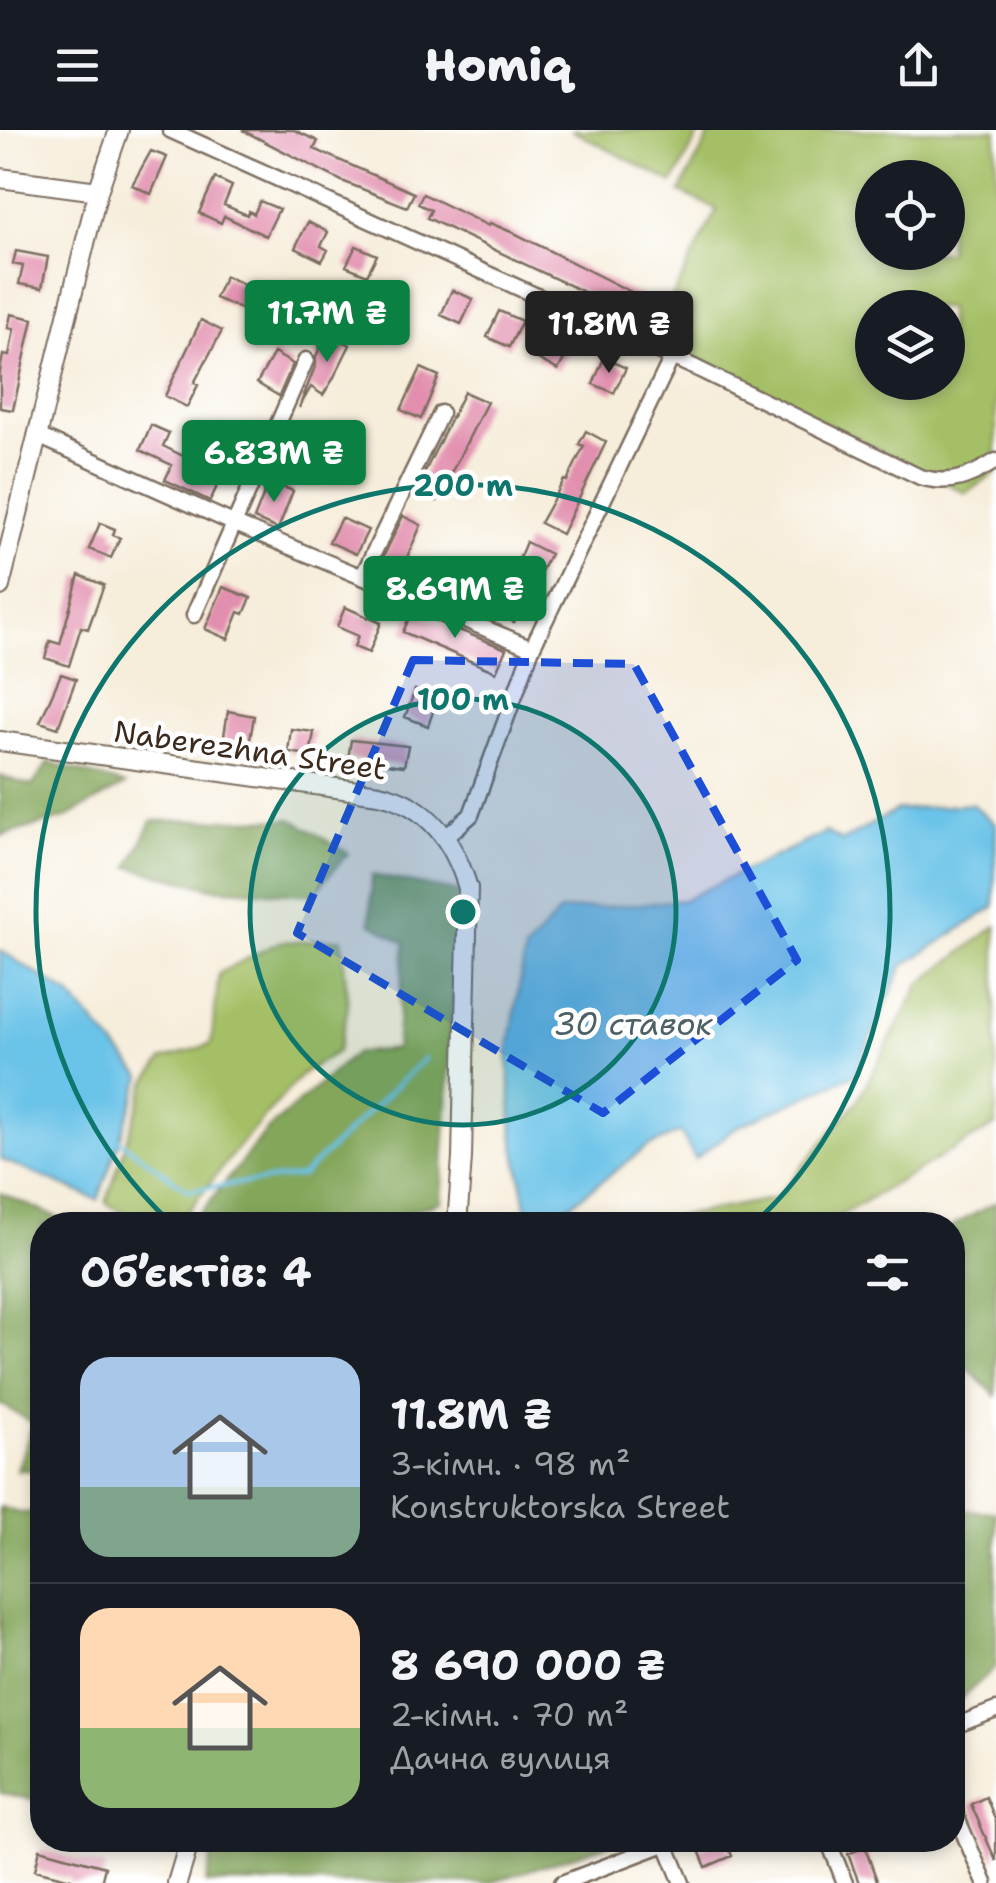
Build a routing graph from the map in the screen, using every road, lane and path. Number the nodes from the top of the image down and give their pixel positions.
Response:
1 (119, 130) edge
2 (170, 130) edge
3 (0, 178) edge
4 (98, 191) junction
5 (672, 357) junction
6 (306, 360) dead end
7 (441, 412) dead end
8 (36, 436) junction
9 (996, 461) edge
10 (233, 523) junction
11 (362, 577) junction
12 (0, 586) edge
13 (194, 616) dead end
14 (532, 648) junction
15 (0, 742) edge
16 (447, 836) junction
17 (457, 1212) edge
18 (996, 1710) edge
19 (965, 1722) edge
20 (965, 1836) edge
21 (186, 1852) edge
22 (644, 1852) edge
23 (673, 1852) edge
24 (833, 1852) edge
25 (177, 1883) edge
26 (562, 1883) edge
27 (682, 1883) edge
28 (845, 1883) edge
29 (985, 1883) edge

1 - 4 street
2 - 5 street
3 - 4 street
4 - 8 street
5 - 9 street
5 - 14 street
6 - 10 street
7 - 11 street
8 - 10 street
8 - 12 street
10 - 11 street
10 - 13 street
11 - 14 street
14 - 16 street
15 - 16 street, Naberezhna Street
16 - 17 street, Naberezhna Street
18 - 19 street
20 - 29 street
21 - 25 street
22 - 26 street
23 - 27 street
24 - 28 street

